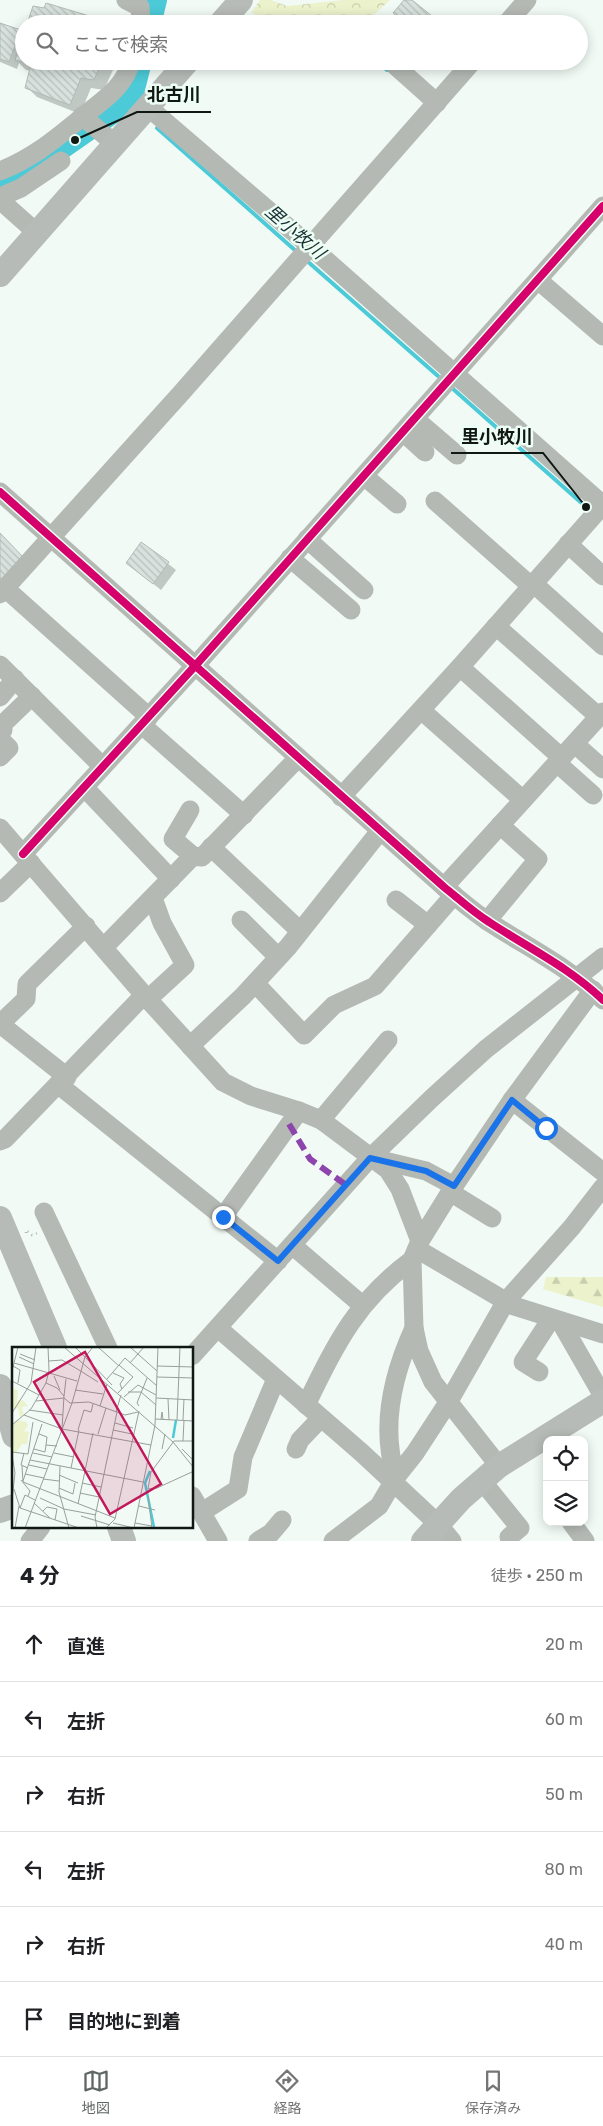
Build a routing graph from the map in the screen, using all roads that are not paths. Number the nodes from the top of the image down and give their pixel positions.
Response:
1 (126, 0) edge
2 (241, 0) edge
3 (527, 0) edge
4 (140, 15) edge
5 (228, 15) edge
6 (514, 15) edge
7 (128, 70) edge
8 (180, 70) edge
9 (400, 70) edge
10 (465, 70) edge
11 (437, 103) junction
12 (148, 107) junction
13 (84, 119) junction
14 (109, 140) junction
15 (61, 161) dead end
16 (0, 172) edge
17 (0, 199) edge
18 (603, 206) edge
19 (37, 233) junction
20 (305, 253) junction
21 (0, 275) edge
22 (538, 280) junction
23 (603, 336) edge
24 (454, 375) junction
25 (409, 426) junction
26 (425, 452) dead end
27 (457, 455) dead end
28 (364, 476) junction
29 (0, 492) edge
30 (435, 501) dead end
31 (397, 504) dead end
32 (603, 505) edge
33 (50, 537) junction
34 (308, 539) junction
35 (568, 544) junction
36 (290, 558) junction
37 (603, 576) edge
38 (532, 585) junction
39 (364, 590) dead end
40 (3, 591) edge
41 (351, 610) dead end
42 (496, 626) junction
43 (603, 646) edge
44 (0, 665) edge
45 (195, 666) junction
46 (460, 666) junction
47 (15, 680) junction
48 (32, 696) junction
49 (0, 697) edge
50 (421, 710) junction
51 (600, 719) edge
52 (145, 721) junction
53 (0, 733) edge
54 (0, 739) edge
55 (575, 744) junction
56 (0, 757) edge
57 (298, 758) junction
58 (559, 761) junction
59 (102, 766) junction
60 (603, 769) edge
61 (84, 787) junction
62 (593, 794) dead end
63 (341, 797) junction
64 (523, 800) junction
65 (190, 810) dead end
66 (244, 815) junction
67 (500, 825) junction
68 (0, 828) edge
69 (380, 831) junction
70 (212, 847) junction
71 (193, 856) junction
72 (27, 859) junction
73 (171, 879) junction
74 (449, 891) junction
75 (0, 893) edge
76 (153, 898) junction
77 (396, 900) dead end
78 (241, 920) dead end
79 (487, 921) junction
80 (428, 925) junction
81 (86, 926) junction
82 (300, 932) junction
83 (104, 947) junction
84 (278, 957) junction
85 (603, 957) edge
86 (576, 978) junction
87 (255, 983) junction
88 (598, 995) edge
89 (146, 997) junction
90 (0, 1024) edge
91 (388, 1040) dead end
92 (190, 1046) junction
93 (63, 1081) junction
94 (512, 1100) junction
95 (299, 1111) junction
96 (321, 1120) junction
97 (0, 1141) edge
98 (370, 1158) junction
99 (603, 1172) edge
100 (603, 1187) edge
101 (452, 1189) junction
102 (44, 1212) dead end
103 (223, 1217) junction
104 (0, 1218) edge
105 (492, 1218) dead end
106 (292, 1245) junction
107 (416, 1250) junction
108 (278, 1261) junction
109 (506, 1301) junction
110 (362, 1305) junction
111 (555, 1320) junction
112 (218, 1328) junction
113 (414, 1328) junction
114 (602, 1331) edge
115 (55, 1347) edge
116 (108, 1347) edge
117 (194, 1354) edge
118 (539, 1372) dead end
119 (276, 1379) junction
120 (0, 1386) edge
121 (603, 1396) edge
122 (449, 1401) junction
123 (603, 1401) edge
124 (306, 1405) junction
125 (321, 1418) junction
126 (12, 1429) edge
127 (557, 1436) edge
128 (543, 1447) edge
129 (296, 1449) dead end
130 (490, 1474) junction
131 (394, 1480) junction
132 (197, 1504) edge
133 (12, 1507) edge
134 (0, 1511) edge
135 (282, 1520) dead end
136 (574, 1526) edge
137 (119, 1528) edge
138 (437, 1535) edge
139 (509, 1537) dead end
140 (124, 1541) edge
141 (218, 1541) edge
142 (258, 1541) edge
143 (333, 1541) edge
144 (585, 1541) edge

1 - 4 street
2 - 5 main road
3 - 6 street
7 - 13 street
8 - 12 main road
9 - 11 street
10 - 11 street
11 - 20 street
12 - 14 main road
12 - 20 street
13 - 14 street
13 - 16 street
14 - 19 main road
15 - 17 street
17 - 19 street
18 - 22 street
19 - 21 main road
20 - 24 street
20 - 33 street
22 - 23 street
22 - 24 street
24 - 25 street
24 - 32 street
25 - 26 street
25 - 27 street
25 - 28 street
28 - 31 street
28 - 34 street
29 - 33 street
30 - 38 street
32 - 35 street
33 - 40 street
33 - 45 street
34 - 36 street
34 - 39 street
35 - 37 street
35 - 38 street
36 - 41 street
36 - 45 street
38 - 42 street
38 - 43 street
40 - 52 street
42 - 46 street
42 - 51 street
44 - 47 street
45 - 52 street
45 - 57 street
46 - 50 street
46 - 58 street
47 - 48 street
47 - 49 street
48 - 53 street
48 - 59 street
50 - 63 street
50 - 64 street
51 - 55 street
52 - 59 street
52 - 66 street
54 - 56 street
55 - 58 street
55 - 60 street
57 - 63 street
57 - 66 street
58 - 62 street
58 - 64 street
59 - 61 street
61 - 72 street
61 - 73 street
63 - 69 street
64 - 67 street
65 - 71 street
66 - 70 street
67 - 74 street
67 - 79 street
68 - 72 street
69 - 74 street
69 - 82 street
70 - 71 street
70 - 82 street
71 - 73 street
72 - 75 street
72 - 81 street
73 - 76 street
74 - 79 street
74 - 80 street
76 - 83 street
76 - 89 street
77 - 80 street
78 - 84 street
79 - 86 street
80 - 87 street
81 - 83 street
81 - 90 street
82 - 84 street
83 - 89 street
84 - 87 street
85 - 86 street
86 - 88 street
86 - 98 street
87 - 92 street
88 - 94 street
89 - 92 street
89 - 93 street
90 - 93 street
91 - 96 street
92 - 95 street
93 - 97 street
93 - 103 street
94 - 99 street
94 - 101 street
95 - 96 street
95 - 103 street
96 - 98 street
98 - 101 street
98 - 106 street
98 - 107 street
100 - 109 street
101 - 105 street
101 - 107 street
102 - 116 street
103 - 108 street
104 - 115 main road
106 - 108 street
106 - 110 street
107 - 109 street
107 - 110 street
107 - 113 street
108 - 112 street
109 - 111 street
109 - 122 street
110 - 124 street
111 - 114 street
111 - 118 street
111 - 121 street
112 - 117 street
112 - 119 street
113 - 122 street
113 - 131 street
119 - 124 street
119 - 132 street
120 - 126 main road
122 - 130 street
122 - 131 street
123 - 127 main road
124 - 125 street
125 - 129 street
125 - 131 street
128 - 130 main road
130 - 138 main road
130 - 139 street
131 - 138 street
131 - 143 street
132 - 141 street
133 - 134 main road
135 - 142 street
136 - 144 street
137 - 140 main road

